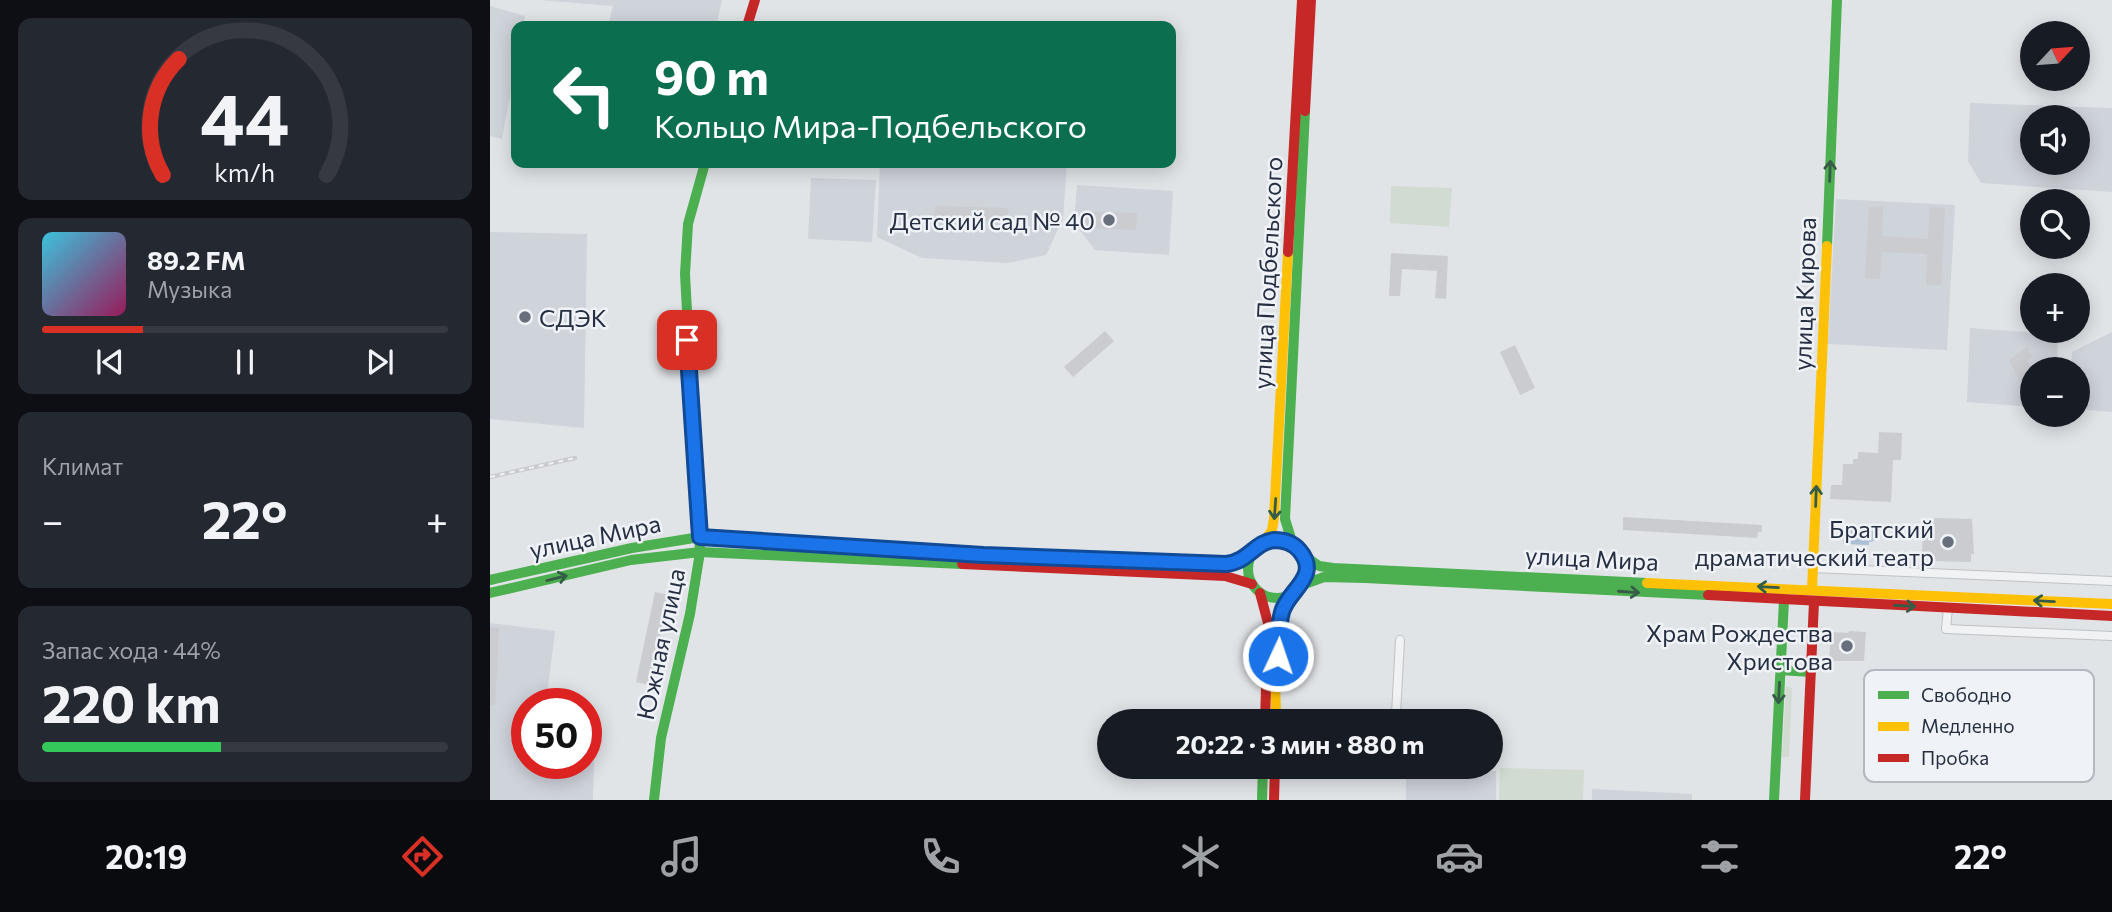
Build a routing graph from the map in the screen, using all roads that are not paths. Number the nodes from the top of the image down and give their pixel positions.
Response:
1 (755, 0) edge
2 (1302, 0) edge
3 (1311, 0) edge
4 (1837, 0) edge
5 (749, 21) edge
6 (1305, 38) junction
7 (704, 168) edge
8 (700, 537) junction
9 (1262, 545) junction
10 (1293, 545) junction
11 (700, 552) junction
12 (1253, 554) junction
13 (1302, 554) junction
14 (1813, 568) junction
15 (1365, 573) junction
16 (490, 580) edge
17 (2112, 581) edge
18 (1674, 583) junction
19 (1256, 588) junction
20 (1298, 589) junction
21 (1812, 589) junction
22 (1869, 592) junction
23 (490, 593) edge
24 (1674, 595) junction
25 (1784, 600) junction
26 (1814, 602) junction
27 (1869, 604) junction
28 (2112, 604) edge
29 (1948, 608) junction
30 (2112, 616) edge
31 (2112, 636) edge
32 (1400, 640) dead end
33 (1780, 670) junction
34 (1811, 672) junction
35 (1265, 709) edge
36 (1276, 709) edge
37 (1396, 709) edge
38 (1263, 779) edge
39 (1275, 779) edge
40 (654, 800) edge
41 (1262, 800) edge
42 (1274, 800) edge
43 (1774, 800) edge
44 (1805, 800) edge

1 - 5 main road
2 - 6 main road, улица Подбельского
3 - 6 main road, улица Подбельского
14 -> 4 main road, улица Кирова
6 -> 9 main road, улица Подбельского
6 - 10 main road, улица Подбельского
7 - 8 main road, Южная улица
8 - 11 main road, Южная улица
8 - 12 main road, улица Мира
8 - 16 main road, улица Мира
9 - 10 main road
9 - 12 main road
10 - 13 main road
11 - 19 main road, улица Мира
23 -> 11 main road, улица Мира
11 - 40 main road, Южная улица
12 - 19 main road
13 - 15 main road
13 - 20 main road
14 - 17 street
14 - 21 main road, улица Кирова
15 - 18 main road, улица Мира
15 - 20 main road
15 -> 24 main road, улица Мира
21 -> 18 main road, улица Мира
18 - 24 main road
19 - 20 main road
19 - 35 main road
20 - 36 main road
21 - 22 main road, улица Мира
22 - 27 main road
28 -> 22 main road, улица Мира
24 - 25 main road, улица Мира
25 - 26 main road, улица Мира
25 - 33 main road
26 - 27 main road, улица Мира
26 - 34 main road
27 -> 29 main road, улица Мира
29 - 30 main road, улица Мира
29 - 31 street
32 - 37 street
33 - 34 main road
33 -> 43 main road
34 - 44 main road
38 - 41 main road
39 - 42 main road

